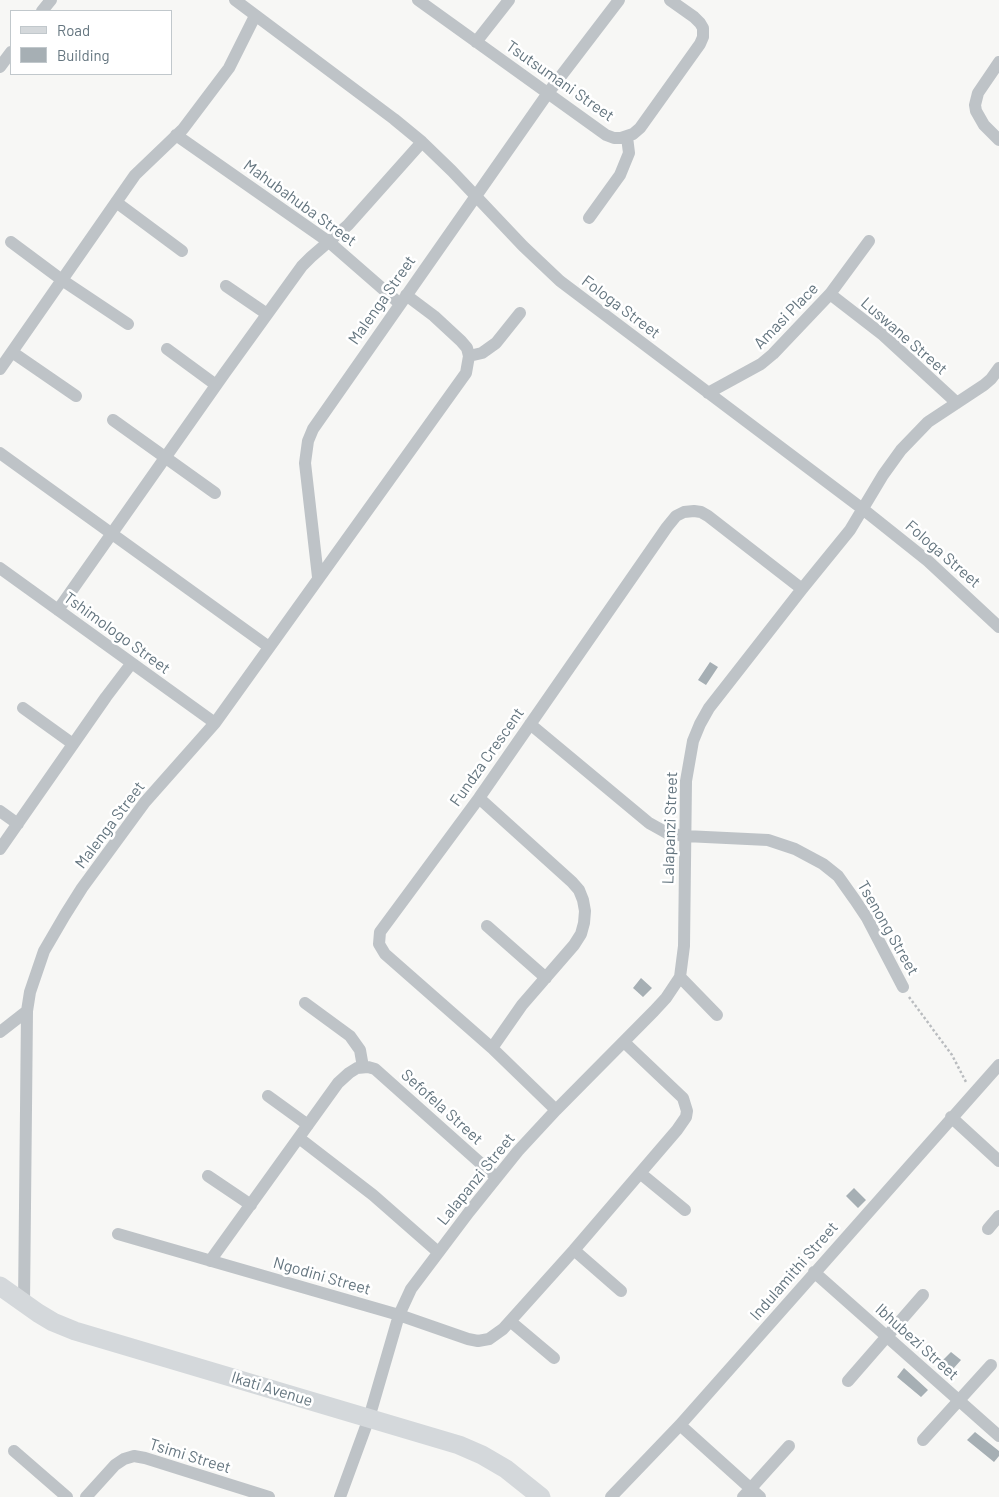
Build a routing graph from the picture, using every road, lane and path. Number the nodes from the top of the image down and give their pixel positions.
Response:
1 (51, 0) edge
2 (234, 0) edge
3 (418, 0) edge
4 (509, 0) edge
5 (619, 0) edge
6 (670, 0) edge
7 (43, 10) edge
8 (255, 16) junction
9 (476, 42) junction
10 (10, 53) edge
11 (999, 62) edge
12 (0, 67) edge
13 (548, 94) junction
14 (176, 135) junction
15 (627, 137) junction
16 (999, 140) edge
17 (422, 142) junction
18 (476, 197) junction
19 (116, 202) junction
20 (589, 218) dead end
21 (869, 241) dead end
22 (11, 242) dead end
23 (329, 242) junction
24 (182, 251) dead end
25 (62, 280) junction
26 (226, 286) dead end
27 (830, 294) junction
28 (403, 299) junction
29 (520, 313) dead end
30 (268, 314) junction
31 (128, 324) dead end
32 (167, 349) dead end
33 (12, 352) junction
34 (469, 356) junction
35 (999, 368) edge
36 (0, 369) edge
37 (216, 385) junction
38 (708, 392) junction
39 (76, 396) dead end
40 (956, 403) junction
41 (114, 420) dead end
42 (0, 453) edge
43 (165, 458) junction
44 (215, 493) dead end
45 (864, 510) junction
46 (112, 533) junction
47 (0, 568) edge
48 (318, 577) junction
49 (802, 589) junction
50 (58, 610) junction
51 (999, 627) edge
52 (269, 647) junction
53 (131, 664) junction
54 (23, 708) dead end
55 (215, 723) junction
56 (530, 724) junction
57 (73, 744) junction
58 (479, 798) junction
59 (0, 811) edge
60 (18, 824) junction
61 (684, 836) junction
62 (0, 849) edge
63 (487, 926) dead end
64 (680, 977) junction
65 (546, 978) junction
66 (903, 987) joint
67 (305, 1003) dead end
68 (27, 1011) junction
69 (716, 1015) dead end
70 (0, 1032) edge
71 (624, 1042) junction
72 (492, 1048) junction
73 (999, 1065) edge
74 (363, 1067) junction
75 (973, 1094) junction
76 (268, 1096) dead end
77 (556, 1110) junction
78 (951, 1117) junction
79 (308, 1125) junction
80 (299, 1138) junction
81 (999, 1160) edge
82 (640, 1173) junction
83 (208, 1176) dead end
84 (496, 1177) junction
85 (251, 1205) junction
86 (686, 1210) dead end
87 (999, 1216) edge
88 (988, 1229) dead end
89 (118, 1234) dead end
90 (574, 1250) junction
91 (438, 1252) junction
92 (210, 1261) junction
93 (814, 1272) junction
94 (0, 1286) edge
95 (621, 1291) dead end
96 (923, 1295) dead end
97 (24, 1304) junction
98 (399, 1315) junction
99 (510, 1321) junction
100 (887, 1337) junction
101 (554, 1358) dead end
102 (991, 1365) dead end
103 (848, 1381) dead end
104 (959, 1401) junction
105 (369, 1418) junction
106 (680, 1425) junction
107 (999, 1436) edge
108 (923, 1440) dead end
109 (789, 1446) dead end
110 (14, 1450) dead end
111 (751, 1494) edge
112 (68, 1497) edge
113 (86, 1497) edge
114 (269, 1497) edge
115 (340, 1497) edge
116 (541, 1497) edge
117 (611, 1497) edge

1 - 7 street
2 - 8 street, Fologa Street
3 - 9 street, Tsutsumani Street
4 - 9 street
5 - 13 street, Malenga Street
6 - 15 street
8 - 14 street
8 - 17 street, Fologa Street
9 - 13 street, Tsutsumani Street
10 - 12 street
11 - 16 street
13 - 15 street, Tsutsumani Street
13 - 18 street, Malenga Street
14 - 19 street
14 - 23 street, Mahubahuba Street
15 - 20 street
17 - 18 street, Fologa Street
17 - 23 street
18 - 28 street, Malenga Street
18 - 38 street, Fologa Street
19 - 24 street
19 - 25 street
21 - 27 street, Amasi Place
22 - 25 street
23 - 28 street, Mahubahuba Street
23 - 30 street
25 - 31 street
25 - 33 street
26 - 30 street
27 - 38 street, Amasi Place
27 - 40 street, Luswane Street
28 - 34 street, Mahubahuba Street
28 - 48 street, Malenga Street
29 - 34 street
30 - 37 street
32 - 37 street
33 - 36 street
33 - 39 street
34 - 48 street
35 - 40 street, Lalapanzi Street
37 - 43 street
38 - 45 street, Fologa Street
40 - 45 street, Lalapanzi Street
41 - 43 street
42 - 46 street
43 - 44 street
43 - 46 street
45 - 49 street, Lalapanzi Street
45 - 51 street, Fologa Street
46 - 50 street
46 - 52 street
47 - 50 street, Tshimologo Street
48 - 52 street, Malenga Street
49 - 56 street, Fundza Crescent
49 - 61 street, Lalapanzi Street
50 - 53 street, Tshimologo Street
52 - 55 street, Malenga Street
53 - 55 street, Tshimologo Street
53 - 57 street
54 - 57 street
55 - 68 street, Malenga Street
56 - 58 street, Fundza Crescent
56 - 61 street, Tsenong Street
57 - 60 street
58 - 65 street
58 - 72 street, Fundza Crescent
59 - 60 street
60 - 62 street
61 - 64 street, Lalapanzi Street
61 - 66 street, Tsenong Street
63 - 65 street
64 - 69 street
64 - 71 street, Lalapanzi Street
65 - 72 street
66 - 75 path, Tsenong Street
67 - 74 street
68 - 70 street
68 - 97 street, Malenga Street
71 - 77 street, Lalapanzi Street
71 - 82 street, Ngodini Street
72 - 77 street, Fundza Crescent
73 - 75 street, Indulamithi Street
74 - 79 street
74 - 84 street, Sefofela Street
75 - 78 street, Indulamithi Street
76 - 79 street
77 - 84 street, Lalapanzi Street
78 - 81 street
78 - 93 street, Indulamithi Street
79 - 80 street
80 - 85 street
80 - 91 street, Lalapanzi Street
82 - 86 street
82 - 90 street, Ngodini Street
83 - 85 street
84 - 91 street, Lalapanzi Street
85 - 92 street
87 - 88 street
89 - 92 street, Ngodini Street
90 - 95 street
90 - 99 street, Ngodini Street
91 - 98 street, Lalapanzi Street
92 - 98 street, Ngodini Street
93 - 100 street, Ibhubezi Street
93 - 106 street, Indulamithi Street
94 - 97 street, Ikati Avenue
96 - 100 street
97 - 105 street, Ikati Avenue
98 - 99 street, Ngodini Street
98 - 105 street, Lalapanzi Street
99 - 101 street
100 - 103 street
100 - 104 street, Ibhubezi Street
102 - 104 street
104 - 107 street, Ibhubezi Street
104 - 108 street
105 - 115 street, Lalapanzi Street
105 - 116 street, Ikati Avenue
106 - 111 street
106 - 117 street, Indulamithi Street
109 - 111 street
110 - 112 street
113 - 114 street, Tsimi Street

